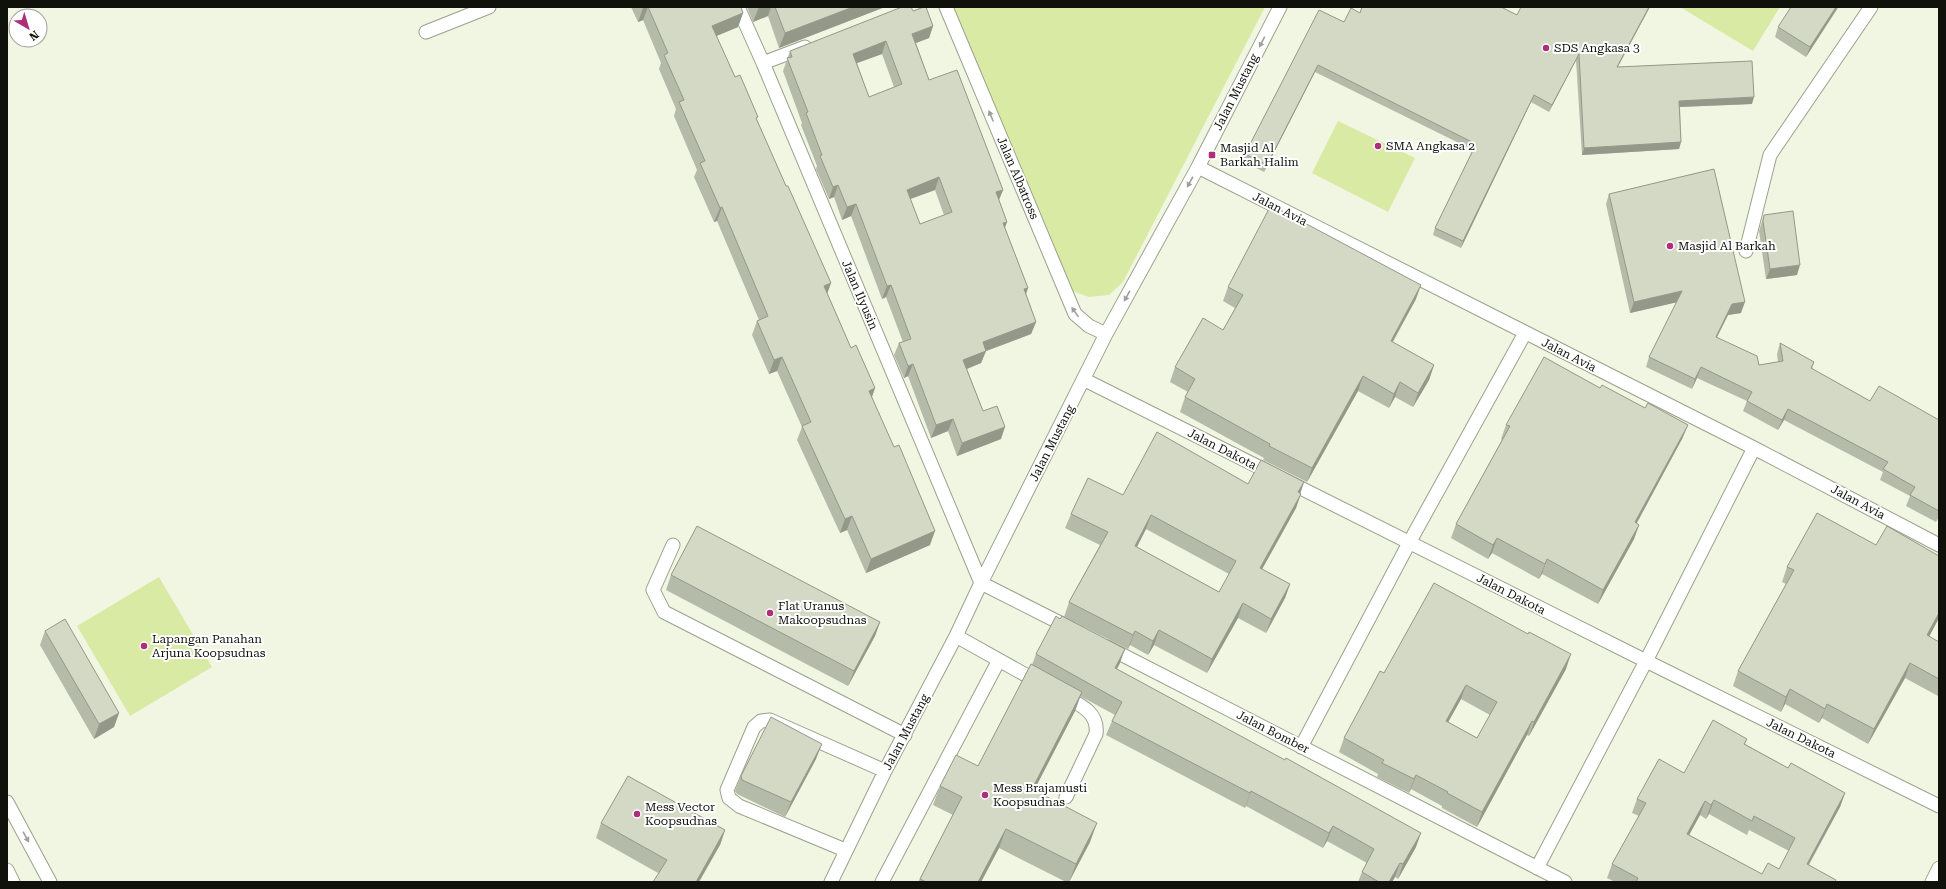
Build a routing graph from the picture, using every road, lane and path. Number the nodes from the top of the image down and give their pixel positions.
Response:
1 (489, 7) edge
2 (738, 7) edge
3 (946, 7) edge
4 (1280, 7) edge
5 (1871, 7) edge
6 (426, 32) dead end
7 (814, 43) edge
8 (763, 63) junction
9 (1198, 167) junction
10 (1746, 251) dead end
11 (1525, 333) junction
12 (1106, 334) junction
13 (1084, 380) junction
14 (1754, 448) junction
15 (1409, 543) junction
16 (673, 545) dead end
17 (1939, 545) edge
18 (981, 583) junction
19 (1080, 634) edge
20 (956, 636) junction
21 (1095, 641) edge
22 (999, 660) junction
23 (1646, 661) junction
24 (905, 735) junction
25 (1301, 747) junction
26 (885, 771) junction
27 (1066, 797) dead end
28 (7, 802) edge
29 (1939, 806) edge
30 (845, 850) junction
31 (1537, 868) junction
32 (1939, 868) edge
33 (7, 870) edge
34 (833, 881) edge
35 (13, 882) edge
36 (50, 882) edge
37 (882, 882) edge
38 (1564, 882) edge
39 (1932, 882) edge

1 - 6 lane
2 - 8 lane, Jalan Ilyusin
12 -> 3 lane, Jalan Albatross
4 -> 9 lane, Jalan Mustang
5 - 10 lane
7 - 8 lane
8 - 18 lane, Jalan Ilyusin
9 - 11 lane, Jalan Avia
9 -> 12 lane, Jalan Mustang
11 - 14 lane, Jalan Avia
11 - 15 lane
12 - 13 lane, Jalan Mustang
13 - 15 lane, Jalan Dakota
13 - 18 lane, Jalan Mustang
14 - 17 lane, Jalan Avia
14 - 23 lane
15 - 23 lane, Jalan Dakota
15 - 25 lane
16 - 24 lane
18 - 19 lane
18 - 20 lane, Jalan Mustang
20 - 22 lane
20 - 24 lane, Jalan Mustang
21 - 25 lane, Jalan Bomber
22 - 27 lane
22 - 37 lane
23 - 29 lane, Jalan Dakota
23 - 31 lane
24 - 26 lane, Jalan Mustang
25 - 31 lane, Jalan Bomber
26 - 30 lane, Jalan Mustang
26 - 30 lane
28 -> 36 lane
30 - 34 lane, Jalan Mustang
31 - 38 lane, Jalan Bomber
32 - 39 lane
33 - 35 lane

